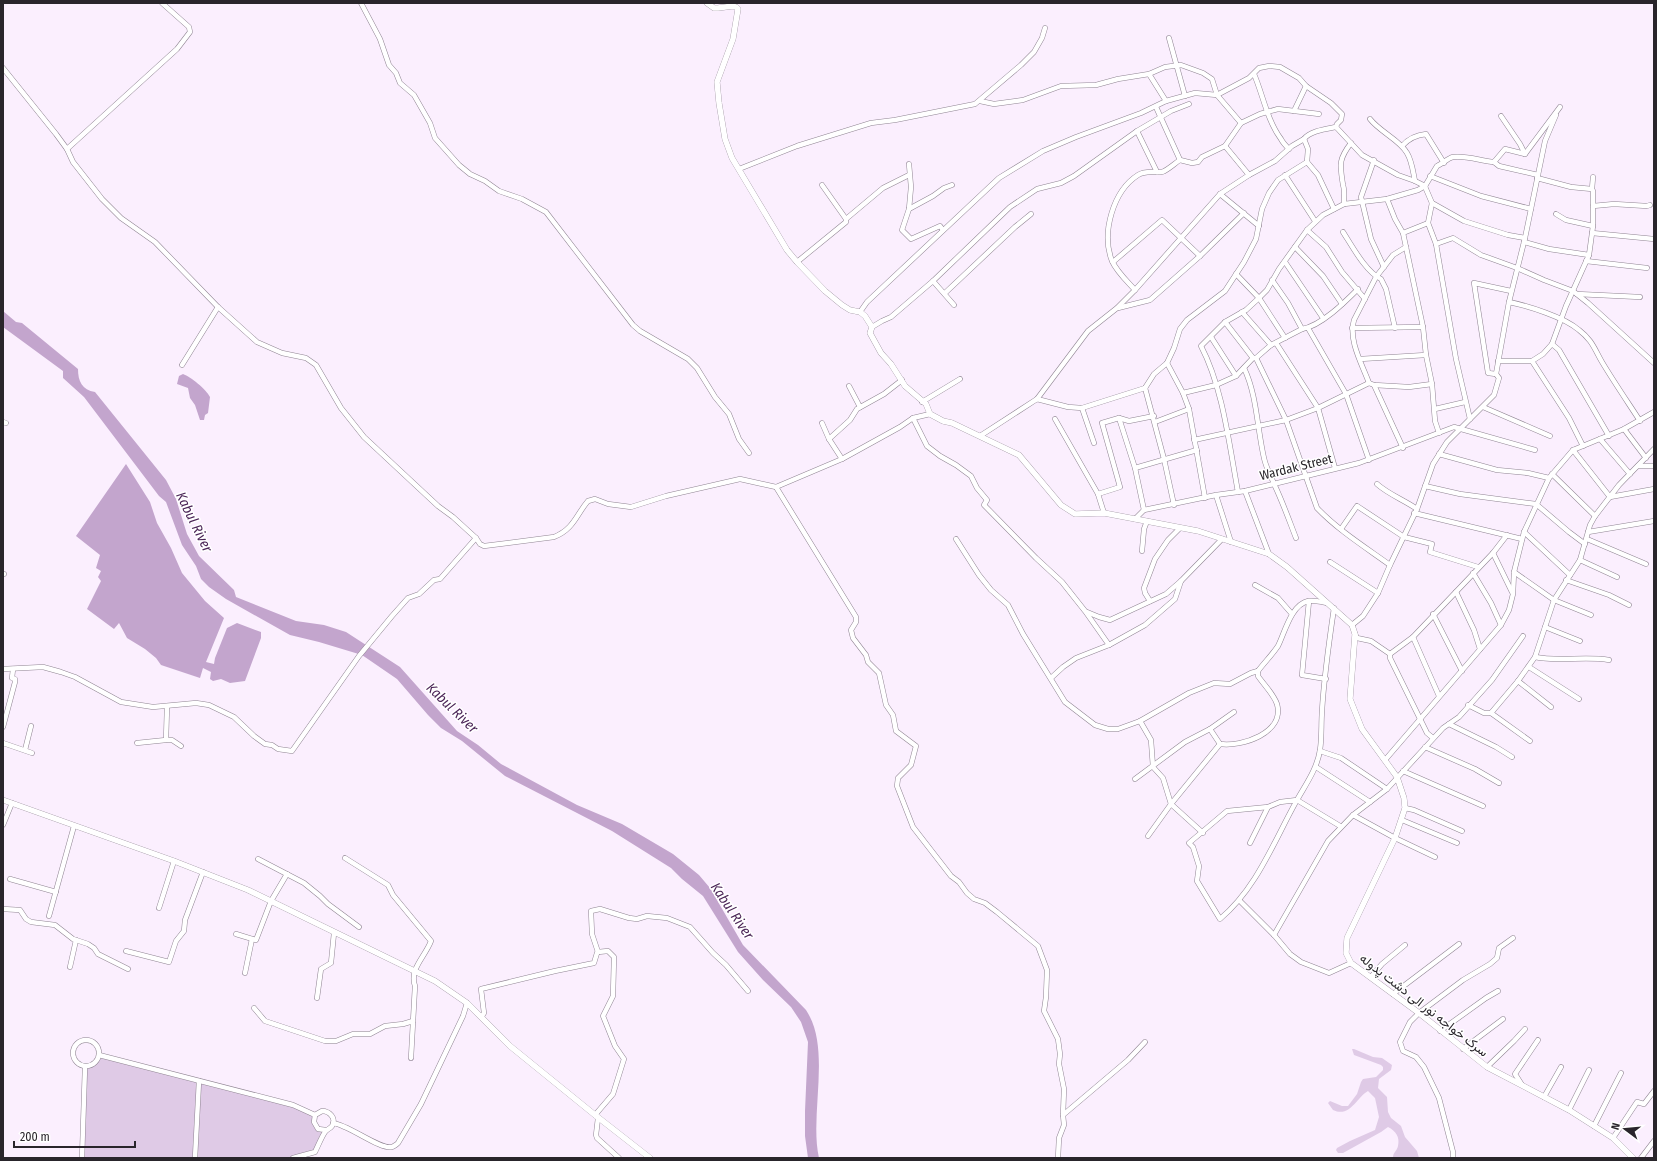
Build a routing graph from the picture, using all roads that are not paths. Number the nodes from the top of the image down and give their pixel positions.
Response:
1 (162, 3) edge
2 (361, 3) edge
3 (707, 3) edge
4 (737, 5) edge
5 (1045, 28) dead end
6 (1169, 38) dead end
7 (1176, 65) junction
8 (3, 68) edge
9 (1149, 74) junction
10 (1254, 74) junction
11 (1306, 86) junction
12 (1217, 95) junction
13 (1185, 96) junction
14 (980, 101) junction
15 (1166, 101) junction
16 (1189, 104) dead end
17 (1156, 107) junction
18 (1294, 111) junction
19 (1267, 112) junction
20 (1319, 114) dead end
21 (1501, 116) dead end
22 (1161, 117) junction
23 (1370, 119) dead end
24 (1241, 123) junction
25 (1336, 127) junction
26 (1137, 131) junction
27 (1304, 139) junction
28 (1350, 143) junction
29 (1224, 146) junction
30 (1402, 146) junction
31 (67, 149) junction
32 (1289, 149) junction
33 (1525, 154) junction
34 (1180, 160) junction
35 (1374, 160) junction
36 (1307, 162) junction
37 (1494, 162) junction
38 (1444, 163) junction
39 (908, 164) dead end
40 (739, 169) junction
41 (1157, 172) junction
42 (1249, 174) junction
43 (909, 175) junction
44 (1286, 175) junction
45 (1430, 176) junction
46 (1537, 177) junction
47 (1593, 177) dead end
48 (1415, 181) junction
49 (822, 185) dead end
50 (952, 185) dead end
51 (1425, 186) junction
52 (1592, 189) junction
53 (1220, 194) junction
54 (1387, 199) junction
55 (1363, 202) junction
56 (1432, 203) junction
57 (1344, 204) junction
58 (1650, 205) dead end
59 (1593, 206) junction
60 (909, 209) junction
61 (1334, 209) junction
62 (1531, 209) junction
63 (1244, 213) junction
64 (1031, 214) dead end
65 (1556, 214) dead end
66 (846, 219) junction
67 (1315, 221) junction
68 (1428, 223) junction
69 (1259, 226) junction
70 (1593, 226) junction
71 (943, 230) junction
72 (1308, 230) junction
73 (1343, 232) dead end
74 (1403, 233) junction
75 (1592, 233) junction
76 (1181, 239) junction
77 (1654, 239) edge
78 (1524, 240) junction
79 (1436, 244) junction
80 (1295, 247) junction
81 (1406, 247) junction
82 (1589, 255) junction
83 (1200, 256) junction
84 (1586, 261) junction
85 (797, 262) junction
86 (1113, 262) junction
87 (1285, 262) junction
88 (1384, 267) junction
89 (1517, 268) junction
90 (1647, 268) dead end
91 (1236, 274) junction
92 (1376, 277) junction
93 (1272, 280) junction
94 (933, 281) junction
95 (1358, 289) junction
96 (1135, 290) junction
97 (1511, 291) junction
98 (1575, 293) junction
99 (945, 294) junction
100 (1640, 296) dead end
101 (1259, 298) junction
102 (1365, 299) junction
103 (1509, 302) junction
104 (1342, 304) junction
105 (954, 305) dead end
106 (218, 307) junction
107 (1117, 308) junction
108 (860, 312) junction
109 (1242, 312) junction
110 (1323, 318) junction
111 (1561, 319) junction
112 (1225, 322) junction
113 (872, 327) junction
114 (1423, 327) junction
115 (1305, 328) junction
116 (1352, 328) junction
117 (1395, 328) junction
118 (1211, 337) junction
119 (1285, 338) junction
120 (1276, 343) junction
121 (1552, 344) junction
122 (1271, 345) junction
123 (1426, 355) junction
124 (1255, 358) junction
125 (1360, 359) junction
126 (1498, 361) junction
127 (1532, 361) junction
128 (1167, 363) junction
129 (1654, 363) edge
130 (182, 365) dead end
131 (1244, 368) junction
132 (1496, 374) junction
133 (1236, 376) junction
134 (960, 379) dead end
135 (902, 380) junction
136 (1216, 384) junction
137 (1372, 384) junction
138 (1432, 384) junction
139 (849, 386) dead end
140 (1145, 388) junction
141 (1183, 393) junction
142 (1346, 394) junction
143 (1037, 399) junction
144 (922, 402) junction
145 (1465, 402) junction
146 (860, 407) junction
147 (1483, 407) junction
148 (1082, 408) junction
149 (1318, 408) junction
150 (1188, 409) junction
151 (1435, 409) junction
152 (1654, 412) edge
153 (930, 414) junction
154 (1154, 416) junction
155 (913, 418) junction
156 (1119, 418) junction
157 (1055, 419) dead end
158 (1470, 419) junction
159 (1286, 420) junction
160 (1640, 421) junction
161 (1155, 422) junction
162 (822, 423) dead end
163 (1258, 426) junction
164 (1461, 428) junction
165 (1624, 429) junction
166 (1227, 433) junction
167 (1439, 433) junction
168 (980, 436) junction
169 (1550, 436) dead end
170 (1609, 436) junction
171 (829, 439) junction
172 (1600, 439) junction
173 (1194, 440) junction
174 (1094, 443) dead end
175 (1583, 446) junction
176 (1403, 448) junction
177 (1654, 449) edge
178 (1197, 450) junction
179 (1536, 450) dead end
180 (1573, 450) junction
181 (749, 454) dead end
182 (1439, 454) junction
183 (1646, 458) junction
184 (842, 459) junction
185 (1164, 459) junction
186 (1369, 460) junction
187 (1638, 466) junction
188 (1654, 466) edge
189 (1135, 468) junction
190 (1335, 468) junction
191 (1630, 474) junction
192 (1305, 475) junction
193 (1551, 476) junction
194 (1274, 484) junction
195 (1377, 484) dead end
196 (1425, 486) junction
197 (776, 487) junction
198 (1654, 489) edge
199 (1246, 491) junction
200 (1238, 492) junction
201 (1098, 494) junction
202 (1216, 495) junction
203 (1610, 497) junction
204 (1205, 498) junction
205 (1536, 504) junction
206 (1174, 505) junction
207 (1144, 510) junction
208 (1416, 511) junction
209 (1104, 513) junction
210 (1595, 516) junction
211 (1135, 519) junction
212 (1147, 521) junction
213 (1654, 521) edge
214 (1180, 528) junction
215 (1341, 529) junction
216 (1524, 532) junction
217 (1588, 532) junction
218 (1507, 535) junction
219 (1404, 537) junction
220 (476, 538) junction
221 (1296, 538) dead end
222 (956, 539) dead end
223 (1222, 539) junction
224 (1522, 539) junction
225 (1231, 542) junction
226 (1586, 542) junction
227 (1142, 551) dead end
228 (1493, 553) junction
229 (1270, 554) junction
230 (1580, 560) junction
231 (1330, 562) dead end
232 (1646, 564) dead end
233 (1390, 565) junction
234 (1478, 567) junction
235 (1514, 572) junction
236 (1473, 573) junction
237 (1570, 575) junction
238 (1617, 577) dead end
239 (1566, 580) junction
240 (1182, 581) junction
241 (1255, 585) dead end
242 (1456, 592) junction
243 (1378, 593) junction
244 (1513, 594) junction
245 (1554, 600) junction
246 (1150, 601) junction
247 (1309, 601) junction
248 (1330, 603) junction
249 (1629, 605) dead end
250 (1334, 608) junction
251 (1085, 611) junction
252 (1292, 614) junction
253 (1433, 614) junction
254 (1591, 615) dead end
255 (1352, 625) junction
256 (1501, 625) junction
257 (1545, 627) junction
258 (1355, 634) junction
259 (1523, 636) dead end
260 (1413, 637) junction
261 (1580, 641) dead end
262 (1108, 646) junction
263 (1480, 648) junction
264 (1390, 654) junction
265 (1535, 657) junction
266 (1609, 660) dead end
267 (1529, 667) junction
268 (3, 669) edge
269 (13, 669) junction
270 (1258, 671) junction
271 (1462, 671) junction
272 (1051, 678) junction
273 (1326, 679) junction
274 (1518, 681) junction
275 (1439, 696) junction
276 (1579, 700) dead end
277 (1468, 705) junction
278 (167, 707) junction
279 (1551, 707) dead end
280 (1234, 712) dead end
281 (1491, 713) junction
282 (1421, 720) junction
283 (1140, 721) junction
284 (1449, 724) junction
285 (32, 726) dead end
286 (3, 727) edge
287 (1210, 729) junction
288 (1433, 738) junction
289 (166, 740) junction
290 (1530, 741) dead end
291 (3, 742) edge
292 (137, 743) dead end
293 (1220, 744) junction
294 (181, 746) dead end
295 (1426, 747) junction
296 (25, 750) junction
297 (1320, 751) junction
298 (32, 753) dead end
299 (1512, 757) dead end
300 (1385, 760) junction
301 (1153, 767) junction
302 (1316, 767) junction
303 (1403, 771) junction
304 (1397, 777) junction
305 (1135, 779) dead end
306 (1499, 782) dead end
307 (1386, 789) junction
308 (3, 800) edge
309 (1297, 800) junction
310 (1370, 802) junction
311 (12, 803) junction
312 (1171, 804) junction
313 (1268, 806) junction
314 (1483, 806) dead end
315 (1405, 808) junction
316 (1353, 815) junction
317 (1402, 820) junction
318 (3, 825) edge
319 (74, 826) junction
320 (1340, 826) junction
321 (1462, 831) dead end
322 (1203, 833) junction
323 (1148, 836) dead end
324 (1395, 838) junction
325 (1250, 843) dead end
326 (1457, 843) dead end
327 (1436, 857) dead end
328 (345, 858) dead end
329 (258, 859) dead end
330 (174, 861) junction
331 (203, 872) junction
332 (287, 874) junction
333 (10, 879) dead end
334 (56, 892) junction
335 (271, 901) junction
336 (1240, 901) junction
337 (159, 908) dead end
338 (3, 909) edge
339 (49, 916) dead end
340 (359, 927) dead end
341 (334, 933) junction
342 (236, 934) dead end
343 (1274, 935) junction
344 (1514, 938) dead end
345 (252, 939) junction
346 (76, 940) junction
347 (1459, 944) dead end
348 (1405, 945) dead end
349 (126, 951) dead end
350 (598, 952) junction
351 (1350, 963) junction
352 (70, 967) dead end
353 (128, 969) dead end
354 (414, 971) junction
355 (245, 973) dead end
356 (1371, 977) junction
357 (748, 991) dead end
358 (1498, 991) dead end
359 (1392, 994) junction
360 (317, 998) dead end
361 (467, 1003) junction
362 (254, 1008) dead end
363 (1419, 1013) junction
364 (482, 1016) junction
365 (1503, 1019) dead end
366 (413, 1021) junction
367 (1525, 1029) dead end
368 (1440, 1031) junction
369 (1538, 1040) dead end
370 (1145, 1042) dead end
371 (1463, 1049) junction
372 (99, 1054) junction
373 (411, 1058) dead end
374 (85, 1067) junction
375 (1487, 1067) junction
376 (1561, 1067) dead end
377 (1589, 1070) dead end
378 (1621, 1073) dead end
379 (199, 1081) junction
380 (1523, 1087) junction
381 (1654, 1091) edge
382 (1544, 1097) junction
383 (1569, 1110) junction
384 (316, 1115) junction
385 (1063, 1115) junction
386 (596, 1117) junction
387 (333, 1123) junction
388 (1594, 1126) junction
389 (326, 1130) junction
390 (1613, 1138) junction
391 (1654, 1141) edge
392 (82, 1158) edge
393 (195, 1158) edge
394 (293, 1158) edge
395 (619, 1158) edge
396 (650, 1158) edge
397 (1058, 1158) edge
398 (1453, 1158) edge
399 (1634, 1158) edge
400 (1641, 1158) edge

1 - 31 street
2 - 181 street
3 - 4 main road
4 - 40 main road
5 - 14 street
6 - 7 street
7 - 9 street
7 - 12 street
7 - 13 street
8 - 31 street
9 - 14 street
9 - 15 street
10 - 11 street
10 - 12 street
10 - 19 street
11 - 18 street
11 - 25 street
12 - 13 street
12 - 24 street
13 - 15 street
14 - 40 street
15 - 17 street
16 - 22 street
17 - 22 street
17 - 71 street
18 - 19 street
18 - 20 street
19 - 24 street
19 - 32 street
21 - 33 street
22 - 26 street
22 - 34 street
23 - 30 street
24 - 29 street
25 - 27 street
25 - 28 street
26 - 41 street
26 - 94 street
27 - 32 street
27 - 36 street
28 - 35 street
28 - 57 street
29 - 34 street
29 - 42 street
30 - 38 street
30 - 48 street
31 - 106 street
32 - 42 street
33 - 37 street
33 - 46 street
34 - 41 street
35 - 48 street
35 - 55 street
36 - 44 street
36 - 61 street
37 - 38 street
37 - 46 street
38 - 45 street
39 - 43 street
40 - 85 main road
41 - 86 street
42 - 53 street
43 - 60 street
43 - 66 street
44 - 67 street
44 - 69 street
45 - 51 street
45 - 62 street
46 - 52 street
46 - 62 street
47 - 52 street
48 - 51 street
49 - 66 street
50 - 60 street
51 - 54 street
51 - 56 street
52 - 59 street
53 - 63 street
53 - 76 street
54 - 55 street
54 - 74 street
55 - 57 street
55 - 88 street
56 - 68 street
56 - 78 street
57 - 61 street
58 - 59 street
59 - 70 street
60 - 71 street
61 - 67 street
62 - 78 street
63 - 69 street
63 - 83 street
64 - 99 street
65 - 70 street
66 - 85 street
67 - 72 street
68 - 74 street
68 - 79 street
69 - 91 street
70 - 75 street
71 - 108 street
72 - 80 street
72 - 95 street
73 - 92 street
74 - 81 street
75 - 77 street
75 - 82 street
76 - 83 street
76 - 86 street
76 - 96 street
78 - 82 street
78 - 89 street
79 - 89 street
79 - 145 street
80 - 87 street
80 - 104 street
81 - 88 street
81 - 114 street
82 - 84 street
83 - 107 street
84 - 90 street
84 - 98 street
85 - 108 main road
86 - 96 street
87 - 93 street
87 - 110 street
88 - 92 street
89 - 97 street
89 - 98 street
91 - 101 street
91 - 128 street
92 - 102 street
92 - 117 street
93 - 101 street
93 - 115 street
94 - 99 street
94 - 113 street
95 - 102 street
95 - 104 street
96 - 107 street
97 - 103 street
97 - 132 street
98 - 100 street
98 - 111 street
98 - 129 street
99 - 105 street
101 - 109 street
101 - 119 street
102 - 116 street
103 - 111 street
103 - 126 street
104 - 110 street
106 - 130 street
106 - 220 street
107 - 143 street
108 - 113 main road
109 - 112 street
109 - 122 street
110 - 115 street
111 - 121 street
111 - 160 street
112 - 118 street
112 - 124 street
113 - 135 main road
114 - 117 street
114 - 123 street
115 - 119 street
115 - 142 street
116 - 117 street
116 - 125 street
118 - 133 street
118 - 136 street
119 - 120 street
120 - 122 street
120 - 149 street
121 - 127 street
121 - 170 street
122 - 124 street
123 - 125 street
123 - 138 street
124 - 131 street
124 - 159 street
125 - 137 street
126 - 127 street
126 - 132 street
127 - 175 street
128 - 140 street
128 - 141 street
131 - 133 street
131 - 163 street
132 - 147 street
133 - 136 street
134 - 144 street
135 - 144 main road
135 - 146 street
136 - 141 street
136 - 166 street
137 - 138 street
137 - 142 street
137 - 176 street
138 - 151 street
139 - 146 street
140 - 148 street
140 - 154 street
141 - 150 street
142 - 149 street
142 - 186 street
143 - 148 street
143 - 168 street
144 - 153 main road
145 - 151 street
145 - 158 street
146 - 171 street
147 - 158 street
147 - 169 street
148 - 174 street
149 - 159 street
149 - 190 street
150 - 161 street
150 - 173 street
151 - 167 street
152 - 160 street
153 - 155 street
153 - 168 main road, سرک خواجه نور الی دشت پدوله
154 - 156 street
154 - 161 street
155 - 184 street
155 - 251 street
156 - 189 street
156 - 201 street
157 - 201 street
158 - 164 street
159 - 163 street
159 - 192 street
160 - 165 street
161 - 185 street
162 - 171 street
163 - 166 street
163 - 194 street
164 - 167 street, Wardak Street
164 - 179 street
164 - 182 street
165 - 170 street
165 - 183 street
166 - 173 street
166 - 200 street
167 - 176 street, Wardak Street
168 - 209 main road, سرک خواجه نور الی دشت پدوله
170 - 172 street
171 - 184 street
172 - 175 street
172 - 191 street
173 - 178 street
175 - 180 street
176 - 186 street, Wardak Street
177 - 183 street
178 - 185 street
178 - 204 street
180 - 193 street
180 - 203 street
182 - 193 street
182 - 196 street
183 - 187 street
184 - 197 street
185 - 189 street
185 - 206 street
186 - 190 street, Wardak Street
187 - 188 street
187 - 191 street
189 - 207 street
190 - 192 street, Wardak Street
191 - 203 street
192 - 194 street, Wardak Street
192 - 215 street
193 - 205 street
193 - 210 street
194 - 199 street, Wardak Street
194 - 221 street
195 - 208 street
196 - 205 street
196 - 208 street
197 - 220 street
197 - 385 street
198 - 203 street
199 - 200 street, Wardak Street
199 - 229 street
200 - 202 street, Wardak Street
201 - 209 street
202 - 204 street, Wardak Street
202 - 225 street
203 - 210 street
204 - 206 street, Wardak Street
205 - 216 street
205 - 226 street
206 - 207 street, Wardak Street
207 - 211 street
208 - 218 street
208 - 219 street
209 - 211 main road, سرک خواجه نور الی دشت پدوله
210 - 217 street
211 - 212 main road, سرک خواجه نور الی دشت پدوله
212 - 214 main road, سرک خواجه نور الی دشت پدوله
212 - 227 street
213 - 217 street
214 - 223 main road, سرک خواجه نور الی دشت پدوله
214 - 246 street
215 - 219 street
215 - 233 street
216 - 224 street
216 - 237 street
217 - 226 street
218 - 224 street
218 - 228 street
219 - 233 street
219 - 234 street
220 - 278 street
222 - 272 street
223 - 225 main road, سرک خواجه نور الی دشت پدوله
223 - 240 street
224 - 235 street
225 - 229 main road, سرک خواجه نور الی دشت پدوله
226 - 230 street
226 - 232 street
228 - 234 street
228 - 244 street
229 - 248 main road, سرک خواجه نور الی دشت پدوله
230 - 237 street
230 - 238 street
231 - 243 street
233 - 243 street
234 - 236 street
235 - 244 street
235 - 245 street
236 - 242 street
236 - 256 street
237 - 239 street
239 - 245 street
239 - 249 street
240 - 246 street
240 - 262 street
241 - 252 street
242 - 253 street
242 - 263 street
243 - 255 street
244 - 256 street
245 - 254 street
245 - 257 street
246 - 251 street
247 - 248 street
247 - 252 street
247 - 273 street
248 - 250 main road, سرک خواجه نور الی دشت پدوله
250 - 255 main road, سرک خواجه نور الی دشت پدوله
250 - 273 street
251 - 262 street
252 - 270 street
253 - 260 street
253 - 271 street
255 - 258 main road, سرک خواجه نور الی دشت پدوله
256 - 263 street
257 - 261 street
257 - 265 street
258 - 264 street
258 - 300 main road, سرک خواجه نور الی دشت پدوله
259 - 277 street
260 - 264 street
260 - 275 street
262 - 272 street
263 - 271 street
264 - 282 street
265 - 266 street
265 - 267 street
267 - 274 street
267 - 276 street
268 - 269 street
269 - 278 street
269 - 286 street
270 - 283 street
270 - 293 street
271 - 275 street
272 - 283 street
273 - 297 street
274 - 279 street
274 - 281 street
275 - 282 street
277 - 281 street
277 - 284 street
278 - 289 street
280 - 287 street
281 - 290 street
282 - 288 street
282 - 300 street
283 - 301 street
284 - 288 street
284 - 299 street
285 - 296 street
287 - 293 street
287 - 301 street
288 - 295 street
289 - 292 street
289 - 294 street
291 - 296 street
293 - 312 street
295 - 303 street
295 - 306 street
296 - 298 street
297 - 302 street
297 - 307 street
300 - 304 main road, سرک خواجه نور الی دشت پدوله
301 - 305 street
301 - 312 street
302 - 309 street
302 - 310 street
303 - 304 street
303 - 314 street
304 - 307 street
304 - 315 main road, سرک خواجه نور الی دشت پدوله
307 - 310 street
308 - 311 main road
309 - 313 street
309 - 320 street
309 - 336 street
310 - 316 street
311 - 318 street
311 - 319 main road
312 - 322 street
312 - 323 street
313 - 322 street
313 - 325 street
315 - 317 main road, سرک خواجه نور الی دشت پدوله
315 - 321 street
316 - 320 street
316 - 324 street
317 - 324 main road, سرک خواجه نور الی دشت پدوله
317 - 326 street
319 - 330 main road
319 - 334 street
320 - 343 street
322 - 336 street
324 - 327 street
324 - 351 main road, سرک خواجه نور الی دشت پدوله
328 - 354 street
329 - 332 street
330 - 331 main road
330 - 337 street
331 - 335 main road
331 - 349 street
332 - 335 street
332 - 340 street
333 - 334 street
334 - 339 street
335 - 341 main road
335 - 345 street
336 - 343 street
338 - 346 street
341 - 354 main road
341 - 360 street
342 - 345 street
343 - 351 street
344 - 363 street
345 - 355 street
346 - 352 street
346 - 353 street
347 - 359 street
348 - 356 street
350 - 357 street
350 - 364 street
350 - 386 street
351 - 356 main road, سرک خواجه نور الی دشت پدوله
354 - 361 main road
354 - 366 street
356 - 359 main road, سرک خواجه نور الی دشت پدوله
358 - 368 street
359 - 363 main road, سرک خواجه نور الی دشت پدوله
361 - 364 main road
361 - 387 street
362 - 366 street
363 - 368 main road, سرک خواجه نور الی دشت پدوله
363 - 398 street
364 - 386 main road
365 - 371 street
366 - 373 street
367 - 375 street
368 - 371 main road, سرک خواجه نور الی دشت پدوله
369 - 380 street
370 - 385 street
371 - 375 main road, سرک خواجه نور الی دشت پدوله
372 - 374 street
372 - 374 street
372 - 379 street
374 - 392 street
375 - 380 main road, سرک خواجه نور الی دشت پدوله
376 - 382 street
377 - 383 street
378 - 388 street
379 - 384 street
379 - 393 street
380 - 382 main road, سرک خواجه نور الی دشت پدوله
381 - 390 street
382 - 383 main road, سرک خواجه نور الی دشت پدوله
383 - 388 main road, سرک خواجه نور الی دشت پدوله
384 - 387 street
384 - 389 street
385 - 397 street
386 - 395 street
386 - 396 main road
387 - 389 street
388 - 390 main road, سرک خواجه نور الی دشت پدوله
389 - 394 street
390 - 399 main road, سرک خواجه نور الی دشت پدوله
391 - 400 street

